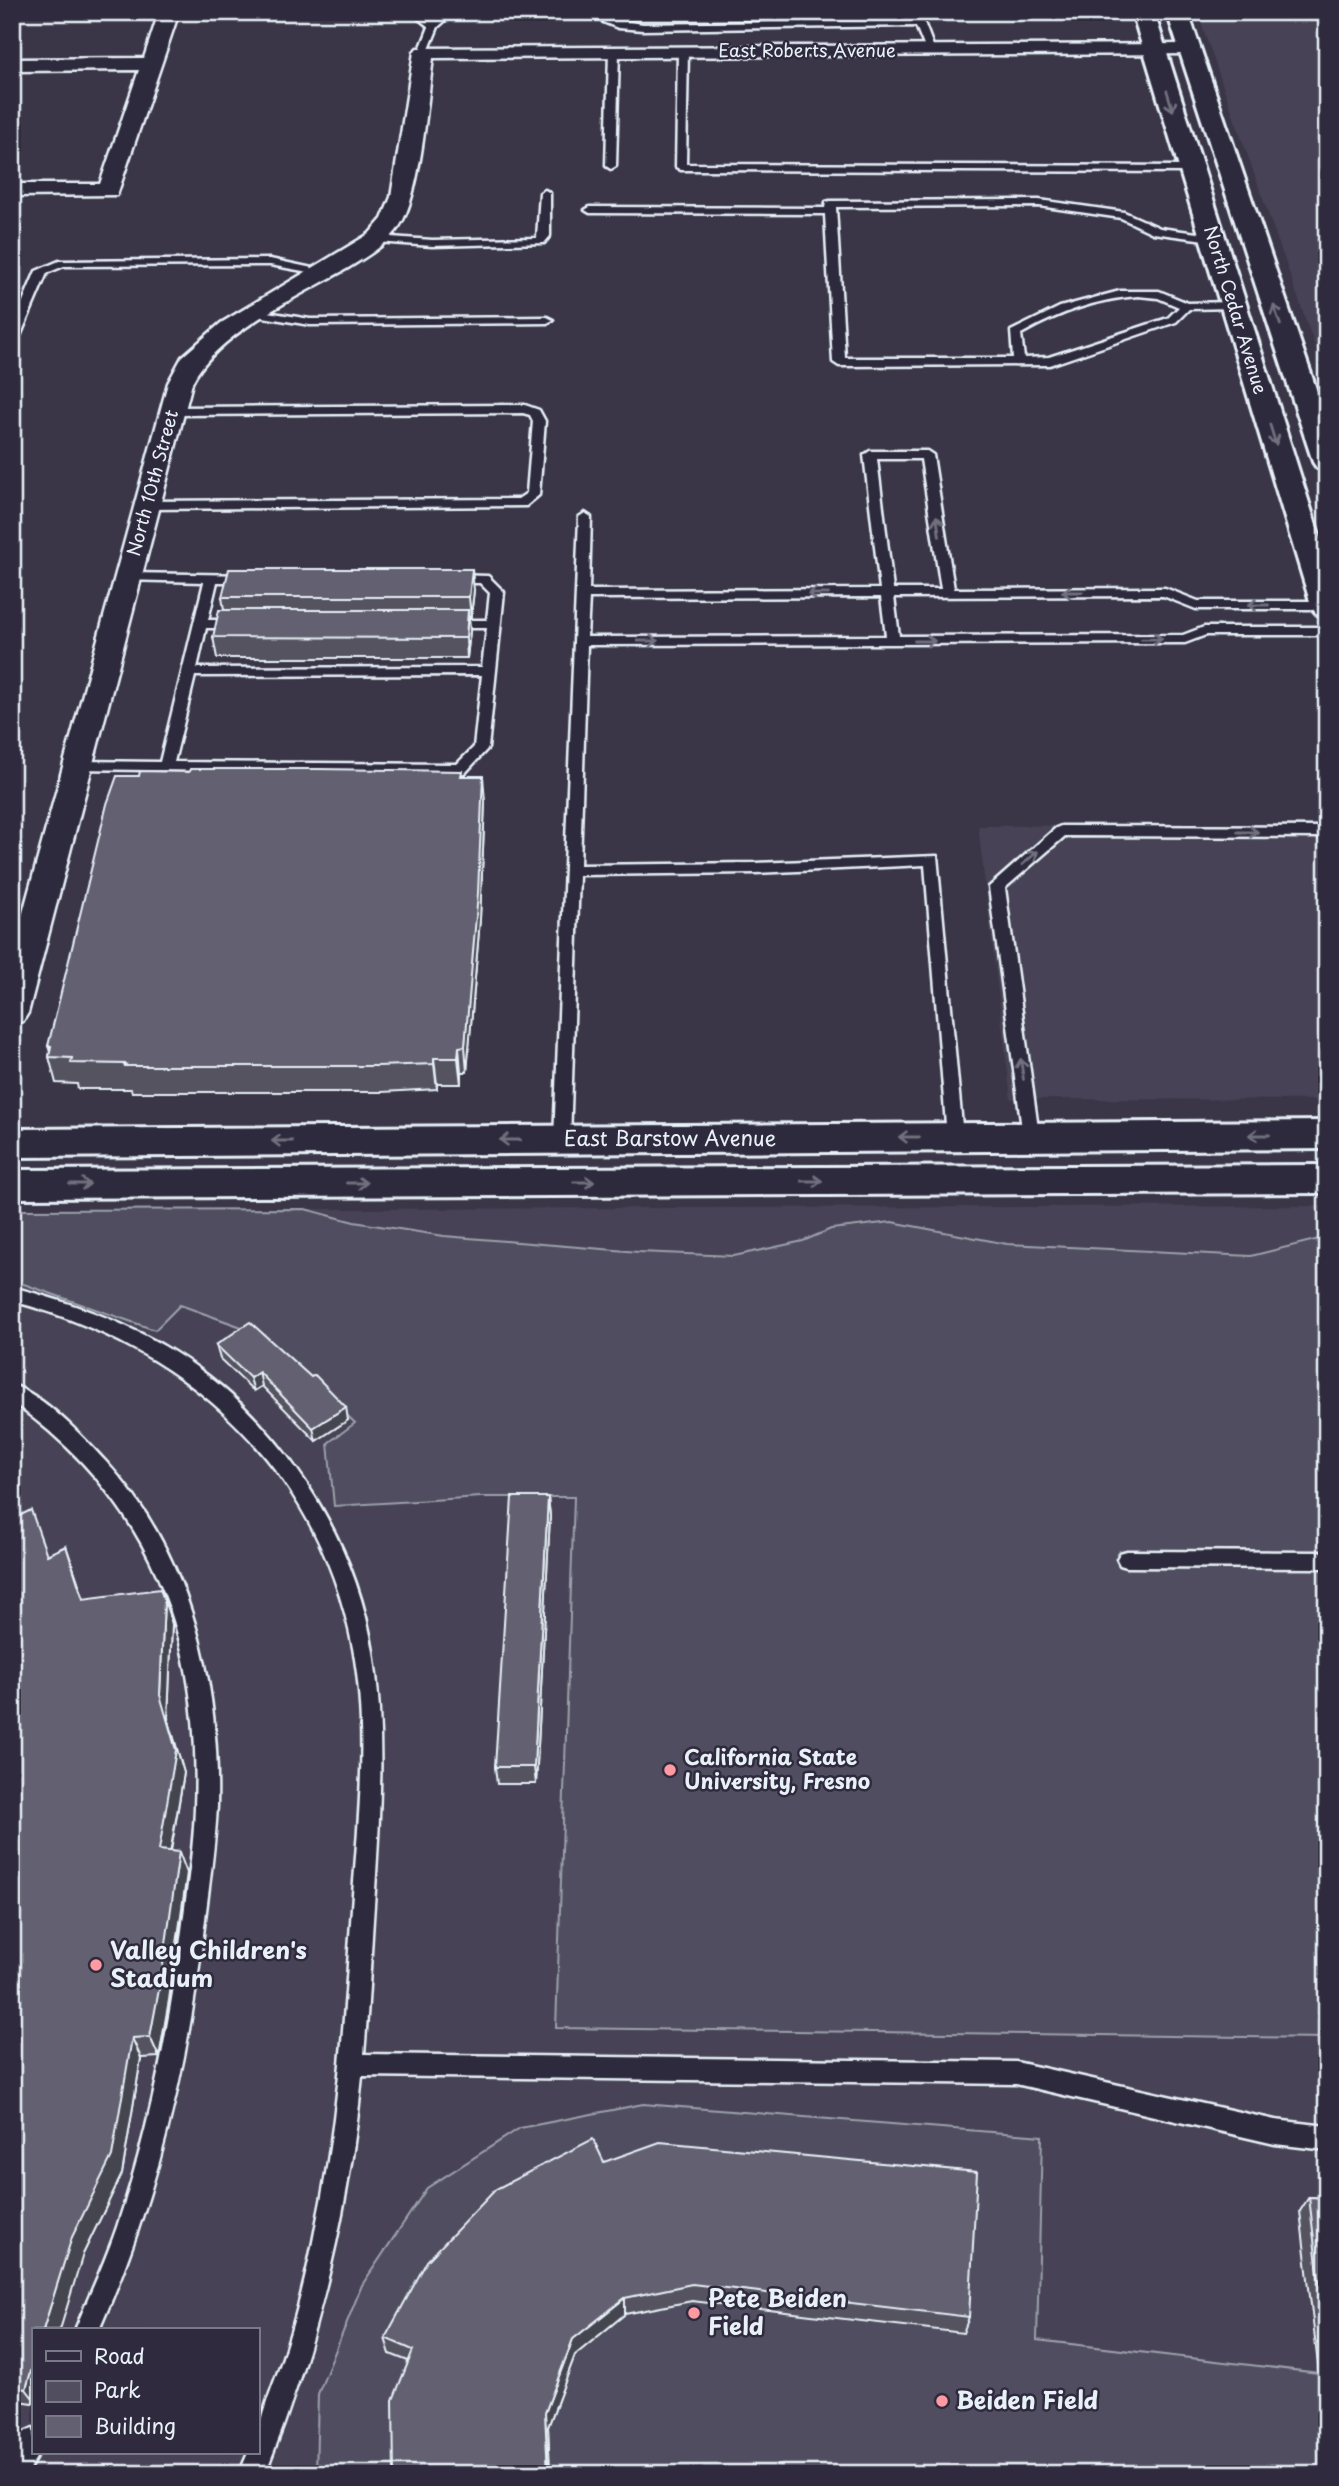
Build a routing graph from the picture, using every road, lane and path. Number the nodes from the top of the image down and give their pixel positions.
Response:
1 (169, 12) edge
2 (415, 12) edge
3 (450, 12) edge
4 (608, 12) edge
5 (1143, 12) edge
6 (1177, 12) edge
7 (917, 18) edge
8 (434, 26) junction
9 (656, 26) junction
10 (1155, 50) junction
11 (1190, 50) junction
12 (614, 51) junction
13 (656, 51) junction
14 (682, 51) junction
15 (930, 51) junction
16 (424, 52) junction
17 (151, 64) junction
18 (12, 65) edge
19 (611, 166) dead end
20 (1191, 169) junction
21 (12, 190) edge
22 (545, 193) dead end
23 (590, 210) dead end
24 (831, 211) junction
25 (1212, 238) junction
26 (377, 239) junction
27 (325, 272) junction
28 (1233, 305) junction
29 (1185, 306) junction
30 (254, 313) junction
31 (547, 320) dead end
32 (12, 341) edge
33 (1020, 361) junction
34 (1307, 403) junction
35 (172, 411) junction
36 (1327, 462) edge
37 (147, 505) junction
38 (585, 517) dead end
39 (128, 578) junction
40 (211, 578) junction
41 (265, 578) edge
42 (442, 579) edge
43 (887, 593) junction
44 (948, 593) junction
45 (582, 594) junction
46 (1196, 605) junction
47 (1326, 606) edge
48 (199, 624) junction
49 (253, 624) edge
50 (427, 624) edge
51 (494, 624) junction
52 (1203, 631) junction
53 (1327, 631) edge
54 (580, 641) junction
55 (893, 641) junction
56 (489, 671) junction
57 (188, 672) junction
58 (78, 766) junction
59 (166, 767) junction
60 (1327, 832) edge
61 (572, 870) junction
62 (12, 1013) edge
63 (1327, 1135) edge
64 (1031, 1136) junction
65 (955, 1137) junction
66 (562, 1140) junction
67 (12, 1143) edge
68 (1327, 1179) edge
69 (12, 1184) edge
70 (12, 1294) edge
71 (12, 1392) edge
72 (1126, 1559) dead end
73 (1327, 1560) edge
74 (354, 2065) junction
75 (1327, 2138) edge
76 (88, 2328) edge
77 (32, 2442) edge
78 (12, 2472) edge
79 (252, 2474) edge

1 - 17 street
2 - 8 lane
3 - 8 lane
4 - 9 lane
5 - 10 main road, North Cedar Avenue
6 - 11 main road, North Cedar Avenue
7 - 9 lane
7 - 15 lane
8 - 16 lane
9 - 13 lane
10 - 11 street, East Roberts Avenue
10 - 15 street, East Roberts Avenue
10 -> 20 main road, North Cedar Avenue
34 -> 11 main road, North Cedar Avenue
12 - 13 street, East Roberts Avenue
12 - 16 street, East Roberts Avenue
12 - 19 lane
13 - 14 street, East Roberts Avenue
14 - 15 street, East Roberts Avenue
14 - 20 lane
16 - 26 street, North 10th Street
17 - 18 street
17 - 21 street
20 - 25 main road, North Cedar Avenue
22 - 26 lane
23 - 24 lane
24 - 25 lane
24 - 33 lane
25 - 28 main road, North Cedar Avenue
25 - 34 main road
26 - 27 street, North 10th Street
27 - 30 street, North 10th Street
27 - 32 lane
28 - 29 lane
28 -> 47 main road, North Cedar Avenue
29 - 33 lane
29 - 33 lane
30 - 31 lane
30 - 35 street, North 10th Street
34 - 36 main road, North Cedar Avenue
35 - 37 street, North 10th Street
35 - 37 lane
37 - 39 street, North 10th Street
38 - 45 lane
39 - 40 lane
39 - 58 street, North 10th Street
40 - 41 lane
40 - 48 lane
42 - 51 lane
43 - 44 lane
44 -> 43 lane
43 -> 45 lane
43 - 55 lane
46 -> 44 lane
45 - 54 lane
47 -> 46 lane
46 - 52 lane
48 - 49 lane
48 - 57 lane
50 - 51 lane
51 - 56 lane
52 - 53 lane
55 -> 52 lane
54 -> 55 lane
54 - 61 lane
56 - 57 lane
56 - 59 lane
57 - 59 lane
58 - 59 lane
58 - 62 street, North 10th Street
64 -> 60 lane
61 - 65 lane
61 - 66 lane
63 -> 64 main road, East Barstow Avenue
64 - 65 main road, East Barstow Avenue
65 -> 66 main road, East Barstow Avenue
66 -> 67 main road, East Barstow Avenue
69 -> 68 main road, East Barstow Avenue
70 - 74 lane
71 - 76 lane
72 - 73 lane
74 - 75 lane
74 - 79 lane
77 - 78 lane

